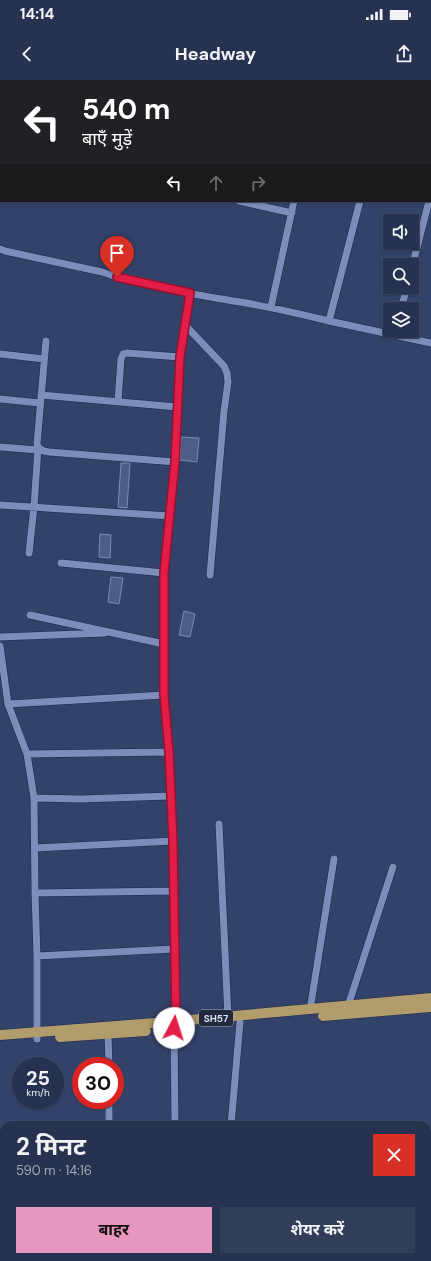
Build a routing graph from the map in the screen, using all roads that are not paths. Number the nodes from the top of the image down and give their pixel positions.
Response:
1 (243, 202) edge
2 (294, 202) edge
3 (360, 202) edge
4 (429, 202) edge
5 (292, 213) junction
6 (0, 249) edge
7 (414, 258) edge
8 (190, 293) junction
9 (271, 307) junction
10 (329, 321) junction
11 (185, 325) junction
12 (383, 331) edge
13 (413, 338) edge
14 (46, 341) dead end
15 (431, 343) edge
16 (0, 354) edge
17 (180, 357) junction
18 (44, 359) junction
19 (0, 399) edge
20 (41, 399) junction
21 (118, 401) junction
22 (177, 407) junction
23 (0, 447) edge
24 (38, 449) junction
25 (175, 462) junction
26 (0, 505) edge
27 (34, 507) junction
28 (170, 516) junction
29 (29, 553) dead end
30 (61, 563) dead end
31 (164, 573) junction
32 (210, 575) dead end
33 (30, 615) dead end
34 (117, 633) junction
35 (0, 637) edge
36 (164, 644) junction
37 (0, 646) edge
38 (164, 695) junction
39 (8, 704) junction
40 (169, 752) junction
41 (27, 754) junction
42 (171, 796) junction
43 (34, 798) junction
44 (219, 824) dead end
45 (173, 841) junction
46 (35, 848) junction
47 (334, 859) dead end
48 (393, 867) dead end
49 (174, 891) junction
50 (35, 893) junction
51 (174, 949) junction
52 (37, 956) junction
53 (431, 998) edge
54 (348, 1006) junction
55 (431, 1007) edge
56 (310, 1010) junction
57 (228, 1017) junction
58 (240, 1022) junction
59 (175, 1025) junction
60 (108, 1034) junction
61 (37, 1036) junction
62 (1, 1038) edge
63 (109, 1057) edge
64 (109, 1109) edge
65 (109, 1121) edge
66 (175, 1121) edge
67 (231, 1121) edge

1 - 5 street
2 - 5 street
3 - 10 street
4 - 7 street
5 - 9 street
6 - 8 street
8 - 9 street
8 - 11 street
9 - 10 street
10 - 12 street
11 - 17 street
11 - 32 street
13 - 15 street
14 - 18 street
16 - 18 street
17 - 21 street
17 - 22 street
18 - 20 street
19 - 20 street
20 - 21 street
20 - 24 street
21 - 22 street
22 - 25 street
23 - 24 street
24 - 25 street
24 - 27 street
25 - 28 street
26 - 27 street
27 - 28 street
27 - 29 street
28 - 31 street
30 - 31 street
31 - 36 street
33 - 34 street
34 - 35 street
34 - 36 street
36 - 38 street
37 - 39 street
38 - 39 street
38 - 40 street
39 - 41 street
40 - 41 street
40 - 42 street
41 - 43 street
42 - 43 street
42 - 45 street
43 - 46 street
44 - 57 street
45 - 46 street
45 - 49 street
46 - 50 street
47 - 56 street
48 - 54 street
49 - 50 street
49 - 51 street
50 - 52 street
51 - 52 street
51 - 59 street
52 - 61 street
53 - 54 main road, SH57
54 - 56 main road, SH57
55 - 58 main road, SH57
56 - 57 main road, SH57
57 - 59 main road, SH57
58 - 59 main road, SH57
58 - 67 street
59 - 60 main road, SH57
59 - 61 main road, SH57
59 - 66 street
60 - 61 main road, SH57
60 - 63 street
61 - 62 main road, SH57
64 - 65 street

